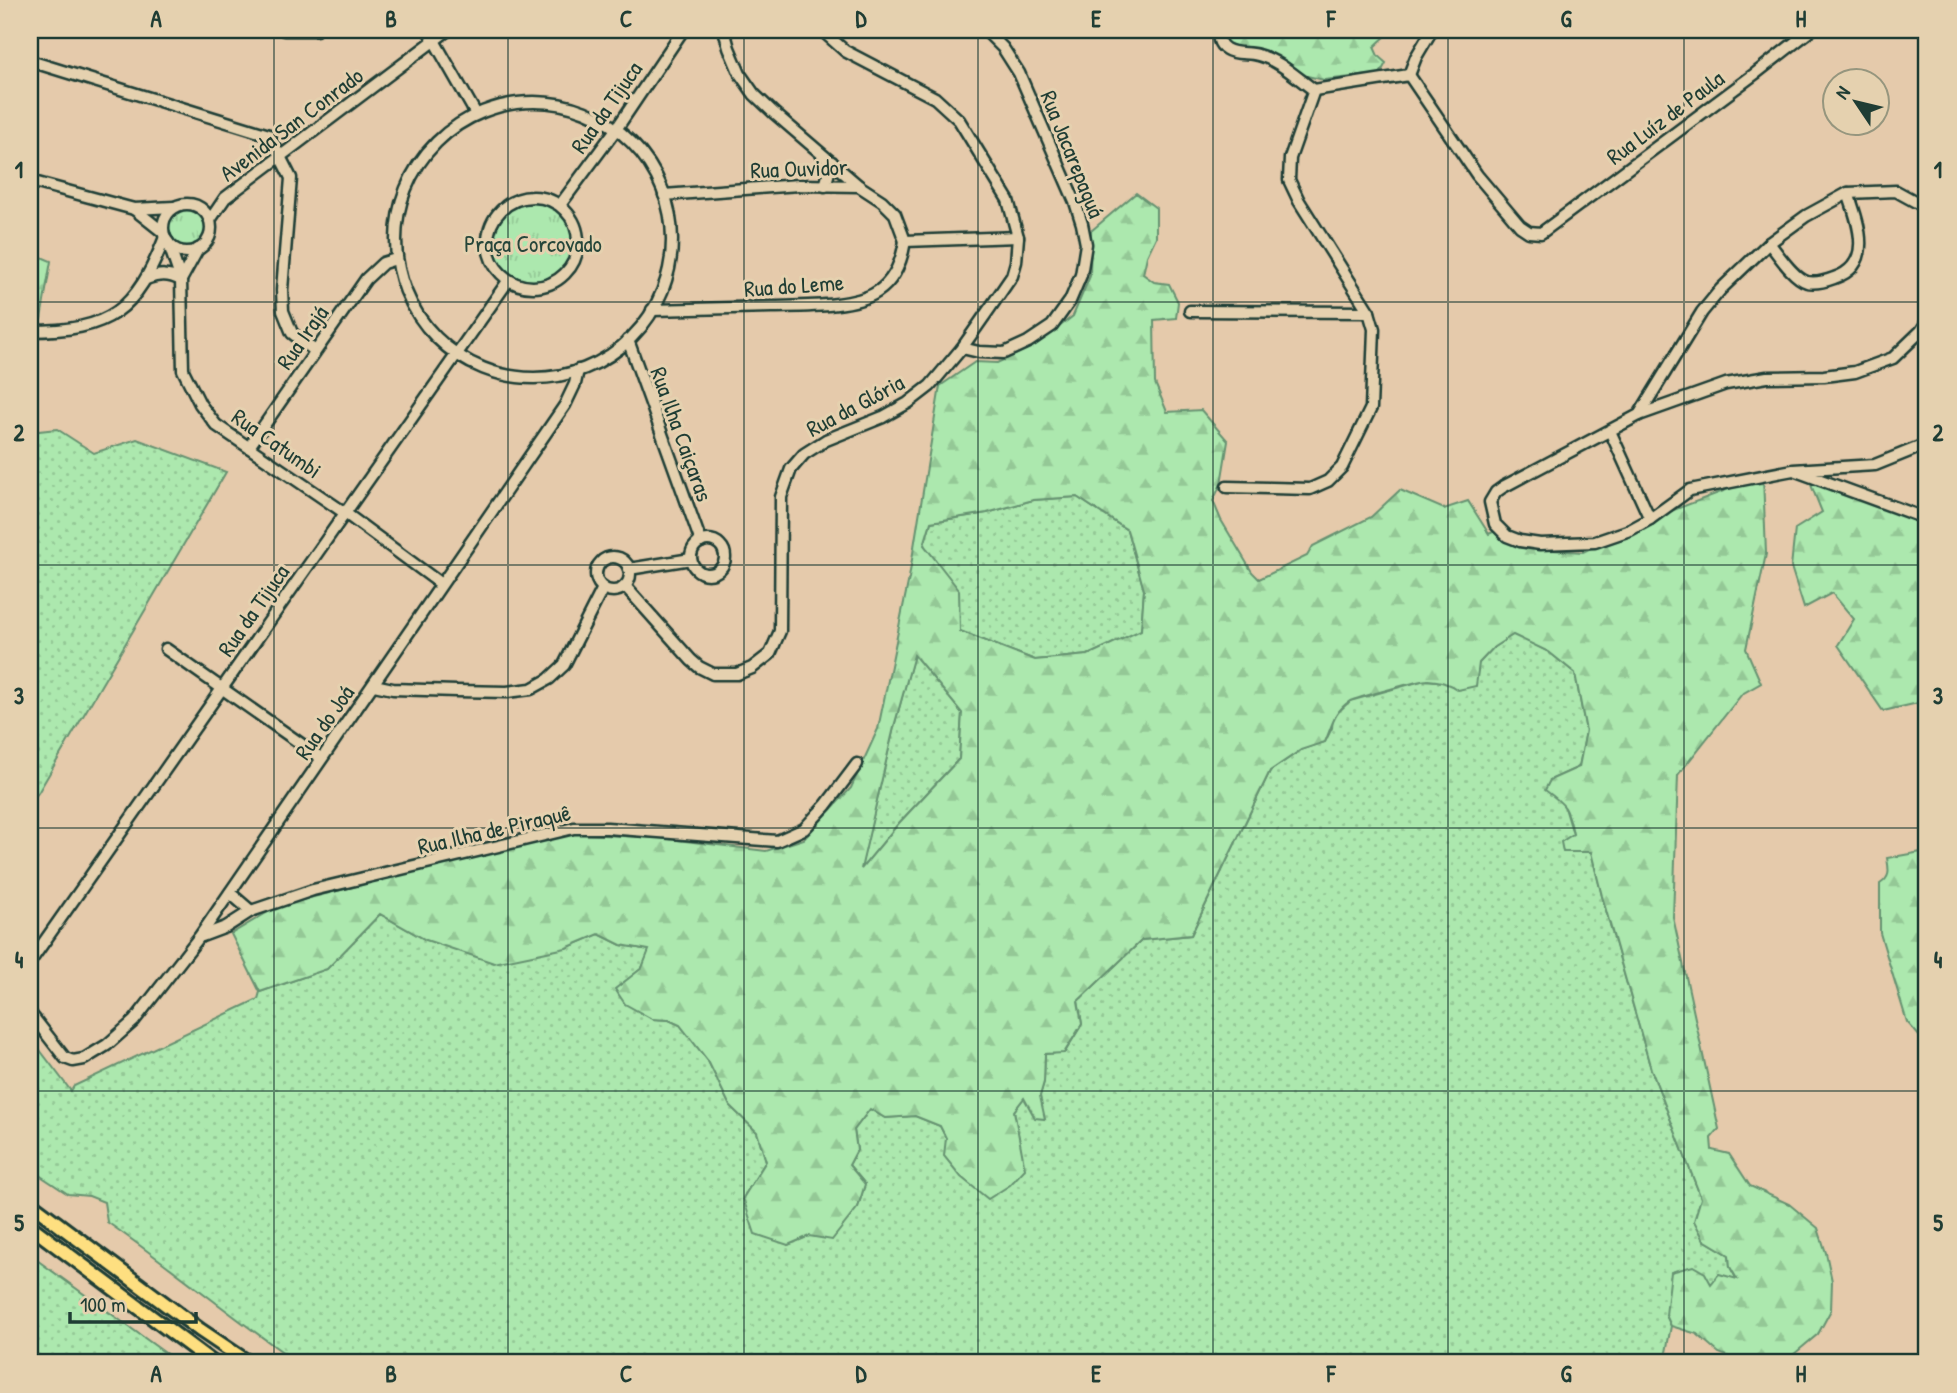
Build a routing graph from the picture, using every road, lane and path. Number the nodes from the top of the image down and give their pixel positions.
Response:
1 (284, 30) edge
2 (316, 30) edge
3 (428, 30) edge
4 (448, 30) edge
5 (683, 30) edge
6 (724, 30) edge
7 (823, 30) edge
8 (985, 30) edge
9 (1219, 30) edge
10 (1433, 30) edge
11 (1811, 30) edge
12 (1797, 34) edge
13 (434, 41) junction
14 (30, 61) edge
15 (1409, 75) junction
16 (1314, 90) junction
17 (476, 114) junction
18 (617, 128) junction
19 (281, 157) junction
20 (832, 162) junction
21 (30, 180) edge
22 (825, 186) junction
23 (859, 186) junction
24 (1848, 193) junction
25 (664, 195) junction
26 (225, 198) junction
27 (560, 205) junction
28 (198, 206) junction
29 (174, 207) junction
30 (1927, 208) edge
31 (134, 209) junction
32 (210, 220) junction
33 (165, 237) junction
34 (1018, 237) junction
35 (905, 241) junction
36 (1769, 243) junction
37 (198, 249) junction
38 (396, 259) junction
39 (146, 279) junction
40 (181, 280) junction
41 (508, 281) junction
42 (652, 310) junction
43 (1190, 311) dead end
44 (1369, 312) junction
45 (1927, 322) edge
46 (30, 331) edge
47 (628, 340) junction
48 (962, 348) junction
49 (315, 351) junction
50 (456, 354) junction
51 (578, 370) junction
52 (1639, 415) junction
53 (1610, 431) junction
54 (1927, 444) edge
55 (249, 447) junction
56 (1851, 467) junction
57 (1793, 470) junction
58 (1227, 486) dead end
59 (1847, 490) junction
60 (345, 513) junction
61 (1650, 519) junction
62 (1927, 519) edge
63 (701, 542) junction
64 (691, 559) junction
65 (629, 569) junction
66 (441, 584) junction
67 (625, 586) junction
68 (603, 588) junction
69 (166, 649) dead end
70 (374, 685) junction
71 (222, 687) junction
72 (321, 758) junction
73 (857, 764) dead end
74 (230, 893) junction
75 (251, 911) junction
76 (200, 936) junction
77 (30, 962) edge
78 (30, 1013) edge
79 (30, 1203) edge
80 (30, 1226) edge
81 (212, 1363) edge
82 (248, 1363) edge

1 - 2 street
3 - 13 street
4 - 13 street, Avenida San Conrado
5 - 18 street, Rua da Tijuca
6 - 20 street
7 - 34 street, Rua da Glória
8 - 48 street, Rua Jacarepaguá
9 - 16 street
10 - 15 street
11 - 12 street, Rua Luíz de Paula
12 - 15 street, Rua Luíz de Paula
13 - 17 street
13 - 19 street, Avenida San Conrado
14 - 19 street
15 - 16 street
16 - 44 street
17 - 18 street
17 - 38 street
18 - 25 street
18 - 27 street, Rua da Tijuca
19 - 26 street, Avenida San Conrado
19 - 49 street
20 - 22 street
20 - 23 street
21 - 31 street
22 - 23 street, Rua Ouvidor
22 - 25 street, Rua Ouvidor
23 - 35 street, Rua Ouvidor
24 - 30 street
24 - 36 street
24 - 36 street
25 - 42 street
26 - 28 street, Avenida San Conrado
26 - 32 street, Avenida San Conrado
27 - 41 street
27 - 41 street
28 - 29 street
28 - 32 street
29 - 31 street
29 - 33 street
31 - 33 street
32 - 37 street
33 - 37 street
33 - 39 street
33 - 40 street, Rua Catumbi
34 - 35 street
34 - 48 street, Rua da Glória
35 - 42 street, Rua do Leme
36 - 52 street
37 - 40 street
38 - 49 street, Rua Irajá
38 - 50 street
39 - 40 street
39 - 46 street
40 - 55 street, Rua Catumbi
41 - 50 street, Rua da Tijuca
42 - 47 street
43 - 44 street
44 - 58 street
45 - 52 street
47 - 51 street
47 - 63 street, Rua Ilha Caiçaras
48 - 67 street, Rua da Glória
49 - 55 street, Rua Irajá
50 - 51 street
50 - 60 street, Rua da Tijuca
51 - 66 street, Rua do Joá
52 - 53 street
53 - 61 street
53 - 61 street
54 - 56 street
55 - 60 street, Rua Catumbi
56 - 57 street
56 - 59 street
57 - 59 street
57 - 61 street
59 - 62 street
60 - 66 street, Rua Catumbi
60 - 71 street, Rua da Tijuca
63 - 64 street
63 - 64 street
64 - 65 street
65 - 67 street
65 - 68 street
66 - 70 street, Rua do Joá
67 - 68 street
68 - 70 street
69 - 71 street
70 - 72 street, Rua do Joá
71 - 72 street
71 - 77 street, Rua da Tijuca
72 - 74 street, Rua do Joá
73 - 75 street, Rua Ilha de Piraquê
74 - 75 street
74 - 76 street, Rua do Joá
75 - 76 street, Rua Ilha de Piraquê
76 - 78 street, Rua do Joá
79 - 82 main road
80 - 81 main road

